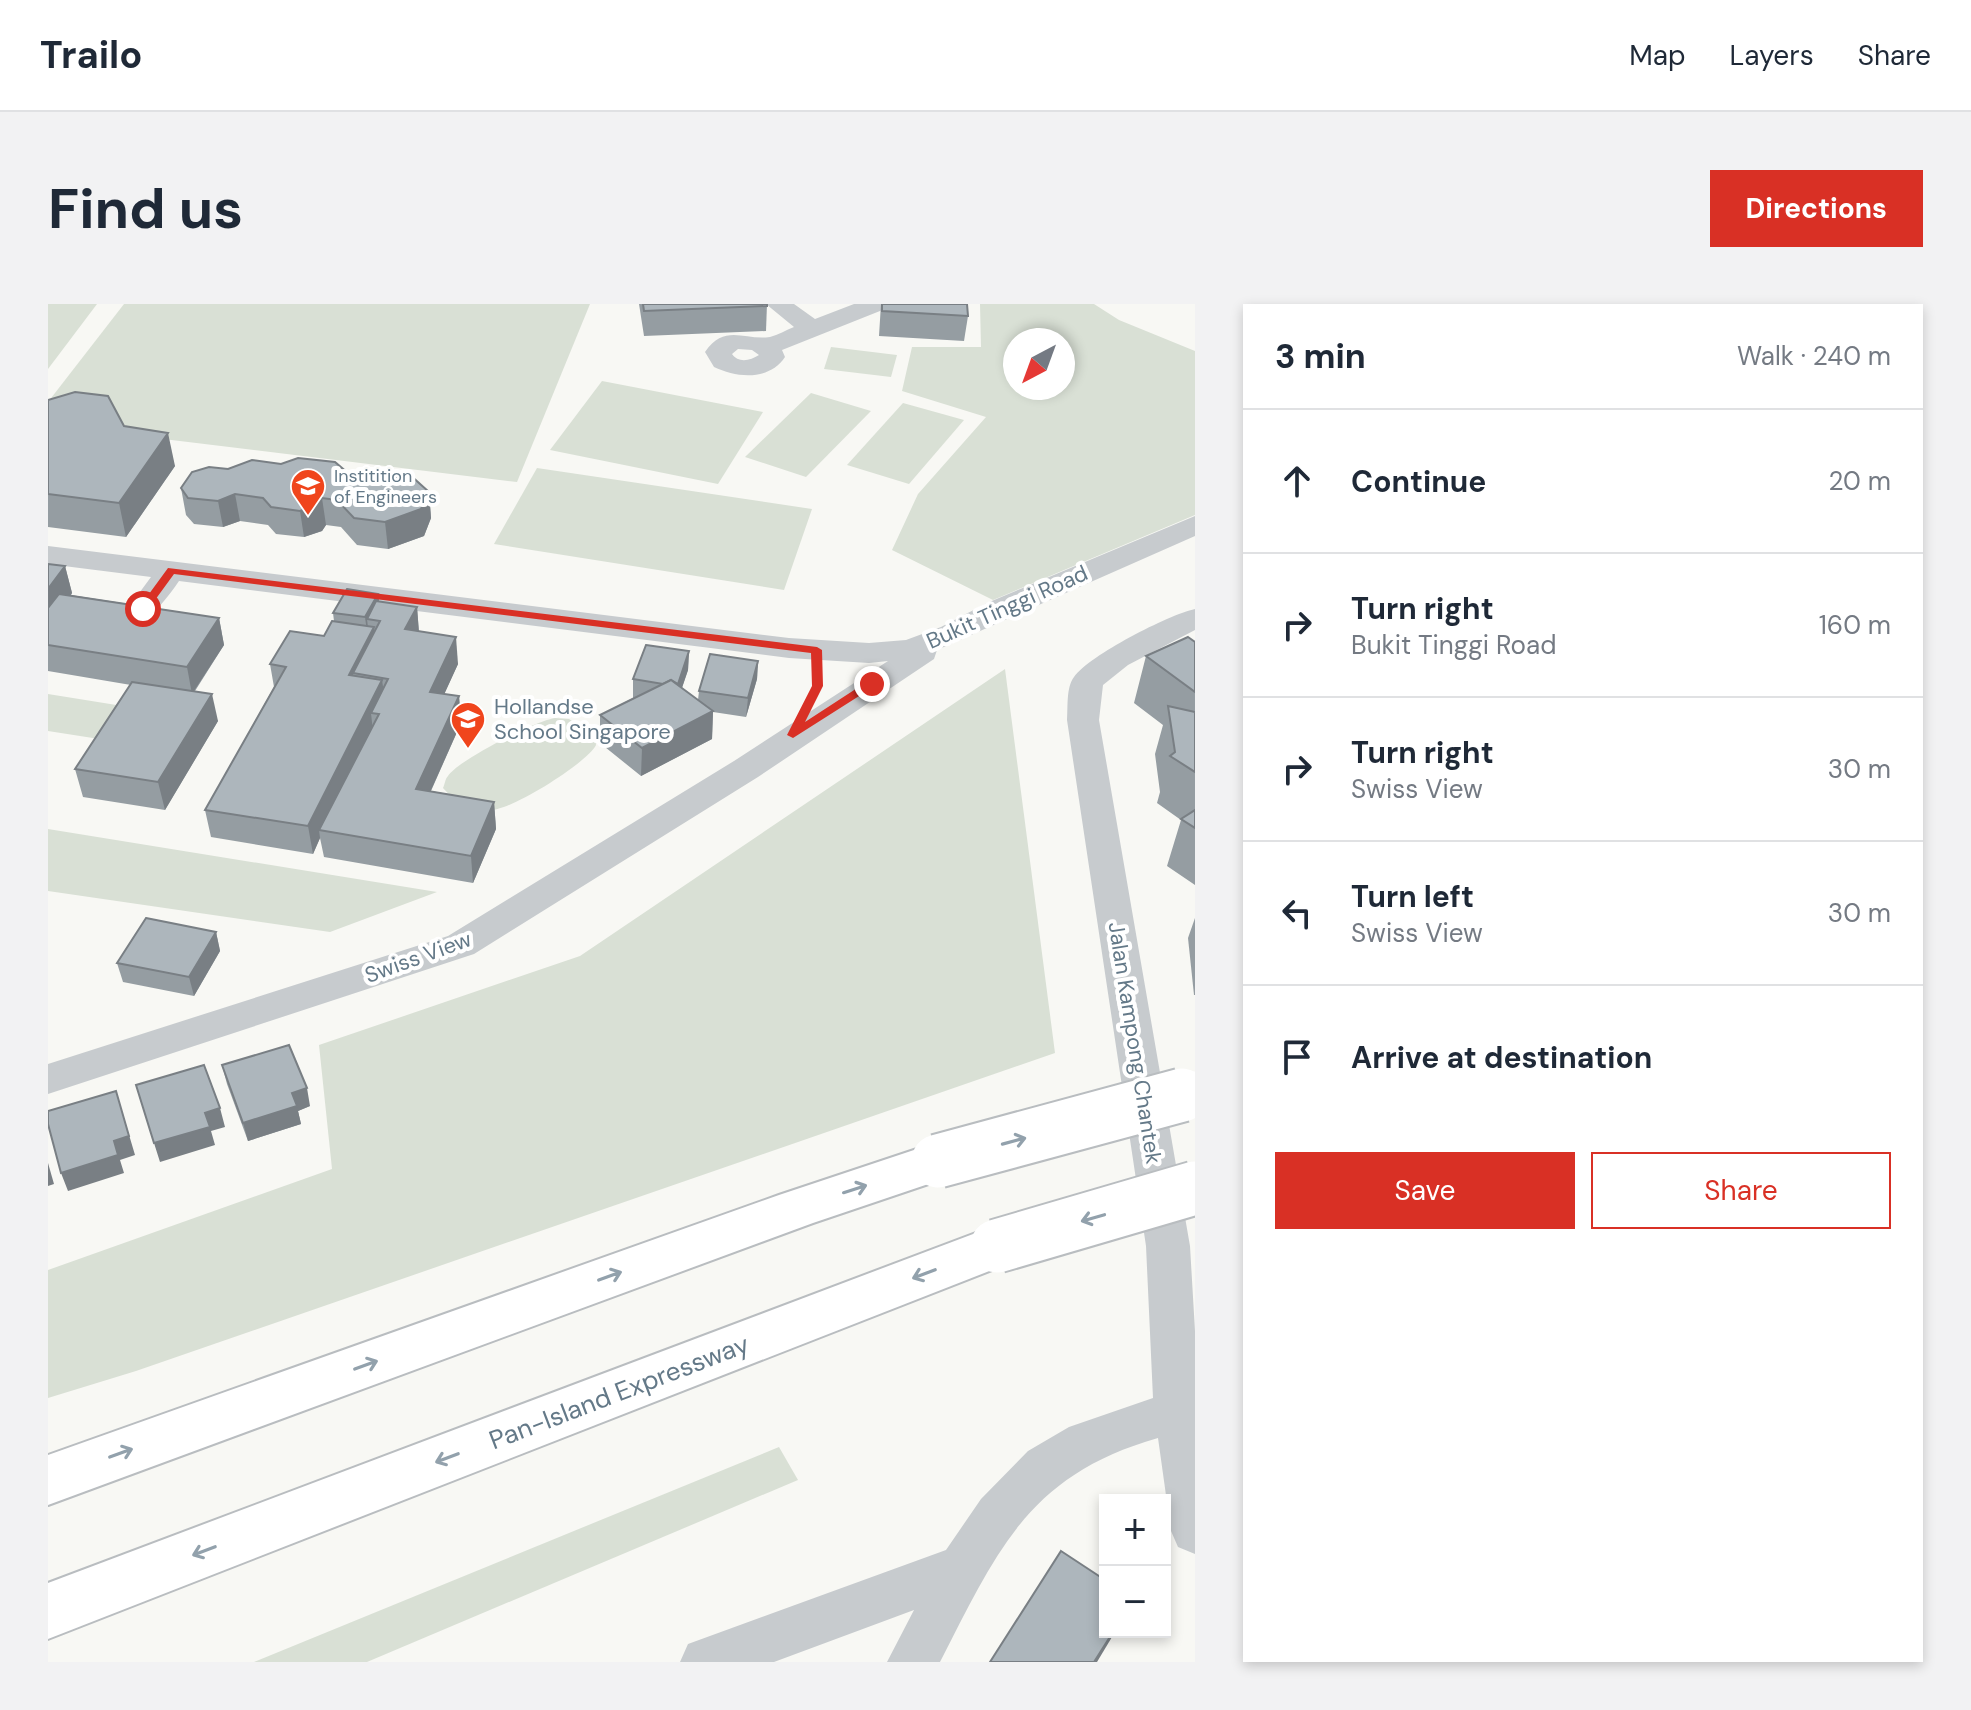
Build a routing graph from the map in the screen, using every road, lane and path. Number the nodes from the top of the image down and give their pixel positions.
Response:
1 (778, 304) edge
2 (866, 306) edge
3 (813, 329) junction
4 (766, 347) dead end
5 (1195, 525) edge
6 (48, 538) edge
7 (48, 555) edge
8 (171, 571) junction
9 (380, 596) junction
10 (63, 605) edge
11 (1195, 618) edge
12 (952, 634) junction
13 (817, 670) junction
14 (793, 735) junction
15 (48, 1079) edge
16 (1195, 1092) edge
17 (1195, 1188) edge
18 (1177, 1412) junction
19 (48, 1480) edge
20 (1195, 1531) edge
21 (965, 1567) junction
22 (48, 1611) edge
23 (706, 1662) edge
24 (913, 1662) edge

1 - 3 street
2 - 3 street
3 - 4 street
5 - 12 street, Bukit Tinggi Road
6 - 9 street
7 - 8 street, Bukit Tinggi Road
8 - 9 street, Bukit Tinggi Road
8 - 10 street
9 - 13 street, Bukit Tinggi Road
11 - 18 street, Jalan Kampong Chantek
12 - 13 street, Bukit Tinggi Road
12 - 14 street, Swiss View
13 - 14 street, Swiss View
14 - 15 street, Swiss View
19 -> 16 highway, bridge
17 -> 22 highway, Pan-Island Expressway, bridge
18 - 20 street, Jalan Kampong Chantek
18 - 21 street
21 - 23 street
21 - 24 street

